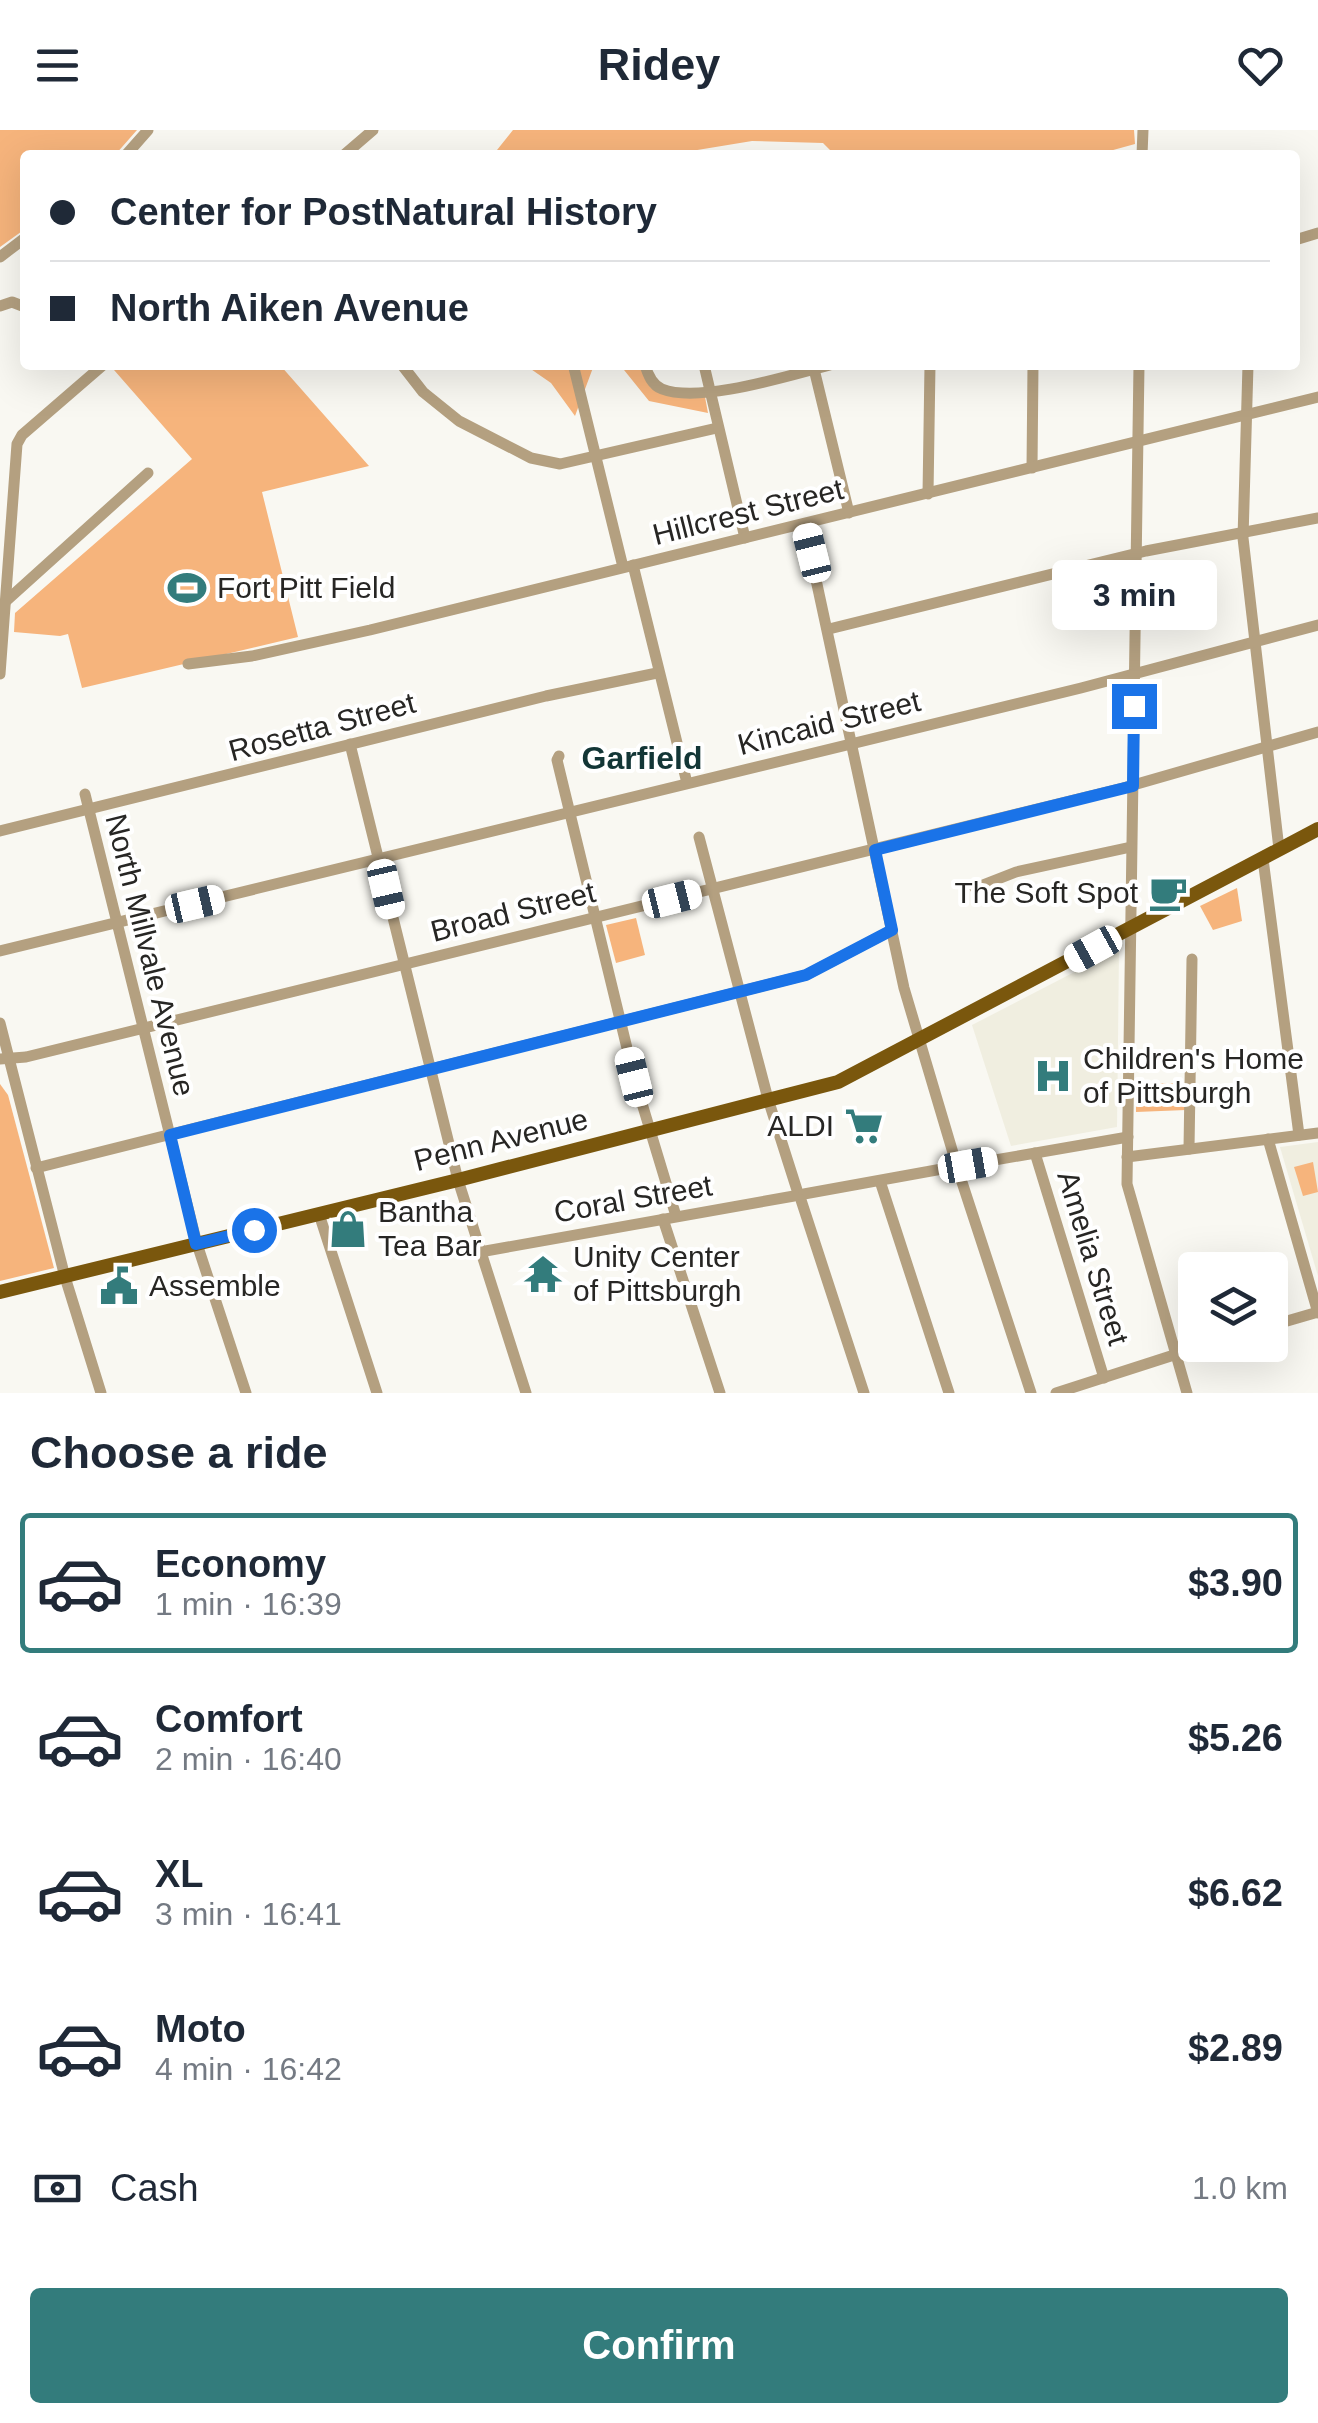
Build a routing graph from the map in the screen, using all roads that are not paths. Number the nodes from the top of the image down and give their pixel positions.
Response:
1 (148, 130) edge
2 (373, 130) edge
3 (130, 150) edge
4 (350, 150) edge
5 (20, 242) edge
6 (0, 257) edge
7 (96, 370) edge
8 (406, 370) edge
9 (575, 370) edge
10 (647, 370) edge
11 (705, 370) edge
12 (810, 370) edge
13 (814, 370) edge
14 (930, 370) edge
15 (1033, 370) edge
16 (1139, 370) edge
17 (1248, 370) edge
18 (711, 393) junction
19 (1318, 397) edge
20 (1247, 416) junction
21 (717, 428) junction
22 (1138, 442) junction
23 (597, 458) junction
24 (1032, 468) junction
25 (148, 473) dead end
26 (928, 494) junction
27 (850, 513) junction
28 (1318, 518) edge
29 (804, 524) junction
30 (1244, 531) junction
31 (746, 538) junction
32 (1137, 554) junction
33 (628, 566) junction
34 (5, 602) junction
35 (1318, 626) edge
36 (829, 629) junction
37 (1255, 642) junction
38 (188, 664) dead end
39 (657, 673) junction
40 (0, 674) edge
41 (1134, 674) junction
42 (1318, 732) edge
43 (851, 743) junction
44 (350, 744) junction
45 (1267, 747) junction
46 (559, 756) dead end
47 (686, 783) junction
48 (1133, 786) junction
49 (85, 794) dead end
50 (88, 810) junction
51 (568, 813) junction
52 (1318, 829) edge
53 (0, 832) edge
54 (699, 837) dead end
55 (1131, 846) junction
56 (1280, 849) junction
57 (875, 850) junction
58 (1263, 859) junction
59 (379, 860) junction
60 (975, 888) dead end
61 (714, 889) junction
62 (594, 918) junction
63 (116, 924) junction
64 (1131, 927) junction
65 (892, 930) junction
66 (0, 951) edge
67 (1192, 960) dead end
68 (404, 964) junction
69 (740, 991) junction
70 (620, 1022) junction
71 (0, 1023) edge
72 (143, 1028) junction
73 (917, 1040) junction
74 (4, 1060) edge
75 (430, 1072) junction
76 (768, 1099) junction
77 (648, 1131) junction
78 (1318, 1133) edge
79 (170, 1135) junction
80 (1299, 1135) junction
81 (1128, 1137) junction
82 (1268, 1139) junction
83 (1189, 1149) junction
84 (1035, 1153) junction
85 (1127, 1157) junction
86 (957, 1166) junction
87 (36, 1168) junction
88 (458, 1180) junction
89 (880, 1181) junction
90 (799, 1195) junction
91 (319, 1214) junction
92 (669, 1217) junction
93 (196, 1244) junction
94 (480, 1252) junction
95 (65, 1277) junction
96 (0, 1292) edge
97 (1318, 1312) edge
98 (1288, 1321) edge
99 (1176, 1354) junction
100 (1104, 1378) junction
101 (101, 1393) edge
102 (246, 1393) edge
103 (377, 1393) edge
104 (526, 1393) edge
105 (720, 1393) edge
106 (864, 1393) edge
107 (950, 1393) edge
108 (1031, 1393) edge
109 (1056, 1393) edge
110 (1187, 1393) edge

1 - 3 street
2 - 4 street
5 - 6 street
7 - 34 street
8 - 23 street
9 - 23 street
10 - 18 street
11 - 18 street
12 - 18 street
13 - 27 street
14 - 26 street
15 - 24 street
16 - 22 street
17 - 20 street
18 - 21 street
19 - 20 street, Hillcrest Street
20 - 22 street, Hillcrest Street
20 - 30 street
21 - 23 street
21 - 31 street
22 - 24 street, Hillcrest Street
22 - 32 street
23 - 33 street
24 - 26 street, Hillcrest Street
25 - 34 street
26 - 27 street, Hillcrest Street
27 - 29 street, Hillcrest Street
28 - 30 street
29 - 31 street, Hillcrest Street
29 - 36 street
30 - 32 street
30 - 37 street
31 - 33 street, Hillcrest Street
32 - 36 street
32 - 41 street
33 - 38 street, Hillcrest Street
33 - 39 street
34 - 40 street
35 - 37 street, Kincaid Street
36 - 43 street
37 - 41 street, Kincaid Street
37 - 45 street
39 - 44 street, Rosetta Street
39 - 47 street
41 - 43 street, Kincaid Street
41 - 48 street
42 - 45 street, Broad Street
43 - 47 street, Kincaid Street
43 - 57 street
44 - 50 street, Rosetta Street
44 - 59 street
45 - 48 street, Broad Street
45 - 56 street
46 - 51 street
47 - 51 street, Kincaid Street
48 - 55 street
48 - 57 street, Broad Street
49 - 50 street, North Millvale Avenue
50 - 53 street, Rosetta Street
50 - 63 street, North Millvale Avenue
51 - 59 street, Kincaid Street
51 - 62 street
52 - 56 main road, Penn Avenue
54 - 61 street
55 - 60 street
55 - 64 street
56 - 58 main road, Penn Avenue
57 - 61 street, Broad Street
57 - 65 street
58 - 64 main road, Penn Avenue
58 - 80 street
59 - 63 street, Kincaid Street
59 - 68 street
61 - 62 street, Broad Street
61 - 69 street
62 - 68 street, Broad Street
62 - 70 street
63 - 66 street, Kincaid Street
63 - 72 street, North Millvale Avenue
64 - 73 main road, Penn Avenue
64 - 81 street
65 - 69 street
65 - 73 street
67 - 83 street
68 - 72 street, Broad Street
68 - 75 street
69 - 70 street
69 - 76 street
70 - 75 street
70 - 77 street
71 - 74 street
72 - 74 street, Broad Street
72 - 79 street, North Millvale Avenue
73 - 76 main road, Penn Avenue
73 - 86 street
74 - 87 street
75 - 79 street
75 - 88 street
76 - 77 main road, Penn Avenue
76 - 90 street
77 - 88 main road, Penn Avenue
77 - 92 street
78 - 80 street
79 - 87 street
79 - 93 street, North Millvale Avenue
80 - 82 street
81 - 84 street, Coral Street
81 - 85 street
82 - 83 street
82 - 97 street
83 - 85 street
84 - 86 street, Coral Street
84 - 100 street, Amelia Street
85 - 99 street
86 - 89 street, Coral Street
86 - 108 street
87 - 95 street
88 - 91 main road, Penn Avenue
88 - 94 street
89 - 90 street, Coral Street
89 - 107 street
90 - 92 street, Coral Street
90 - 106 street
91 - 93 main road, Penn Avenue
91 - 103 street
92 - 94 street, Coral Street
92 - 105 street
93 - 95 main road, Penn Avenue
93 - 102 street, North Millvale Avenue
94 - 104 street
95 - 96 main road, Penn Avenue
95 - 101 street
97 - 98 street
99 - 100 street
99 - 110 street
100 - 109 street

